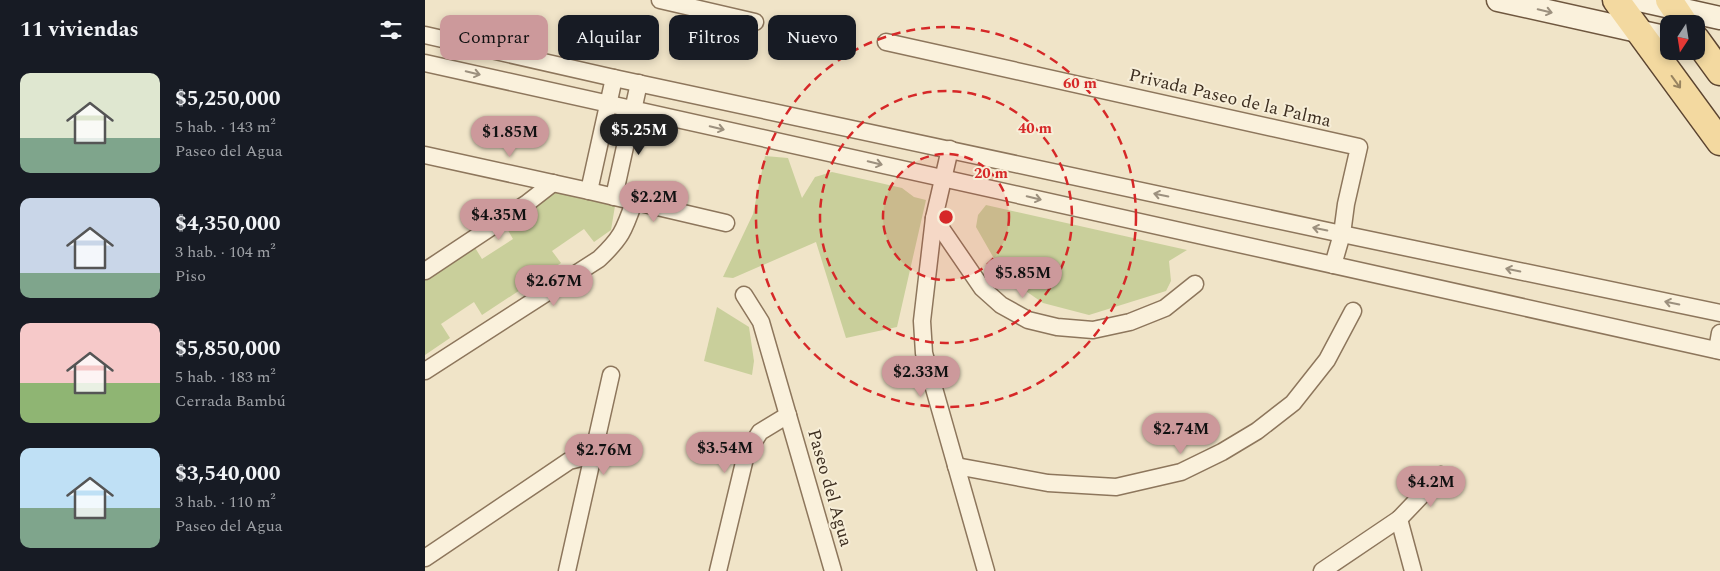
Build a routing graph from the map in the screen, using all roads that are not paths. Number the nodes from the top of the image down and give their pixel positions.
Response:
1 (660, 0) edge
2 (1497, 0) edge
3 (1616, 0) edge
4 (1639, 0) edge
5 (1676, 10) edge
6 (725, 15) edge
7 (1720, 18) edge
8 (1640, 32) junction
9 (425, 35) edge
10 (1660, 36) edge
11 (886, 42) dead end
12 (1705, 48) edge
13 (425, 63) edge
14 (1720, 72) edge
15 (614, 78) junction
16 (639, 83) junction
17 (609, 104) junction
18 (633, 109) junction
19 (1720, 142) edge
20 (950, 149) junction
21 (425, 156) edge
22 (943, 178) junction
23 (553, 183) junction
24 (589, 191) junction
25 (614, 197) junction
26 (633, 202) junction
27 (934, 218) junction
28 (726, 223) dead end
29 (1342, 234) junction
30 (1333, 265) junction
31 (425, 271) edge
32 (1195, 284) dead end
33 (745, 295) dead end
34 (1353, 311) dead end
35 (1720, 313) edge
36 (1720, 333) edge
37 (1718, 350) edge
38 (425, 371) edge
39 (611, 375) dead end
40 (788, 415) junction
41 (593, 455) junction
42 (956, 466) junction
43 (1441, 475) dead end
44 (1399, 519) junction
45 (425, 558) edge
46 (567, 571) edge
47 (718, 571) edge
48 (833, 571) edge
49 (986, 571) edge
50 (1322, 571) edge
51 (1413, 571) edge

1 - 6 street
2 -> 8 main road
3 - 8 main road
4 - 5 main road
5 - 7 main road
8 - 10 main road
8 -> 19 main road
9 - 15 street
11 - 29 street, Privada Paseo de la Palma
12 - 14 main road
13 -> 17 street
15 - 16 street
15 - 17 street
16 - 18 street
16 - 20 street
17 - 18 street
17 - 24 street
18 -> 22 street
18 - 25 street
20 - 22 street
29 -> 20 street
21 - 23 street
22 - 27 street
22 -> 30 street
23 - 24 street
23 - 31 street
24 - 25 street
25 - 26 street
26 - 28 street
26 - 38 street
27 - 32 street
27 - 42 street
29 - 30 street, Privada Paseo de la Palma
35 -> 29 street
30 - 37 street
33 - 40 street, Paseo del Agua
34 - 42 street
36 - 37 street
39 - 41 street
40 - 47 street, Paseo del Agua
40 - 48 street, Paseo del Agua
41 - 45 street
41 - 46 street
42 - 49 street
43 - 44 street
44 - 50 street
44 - 51 street

